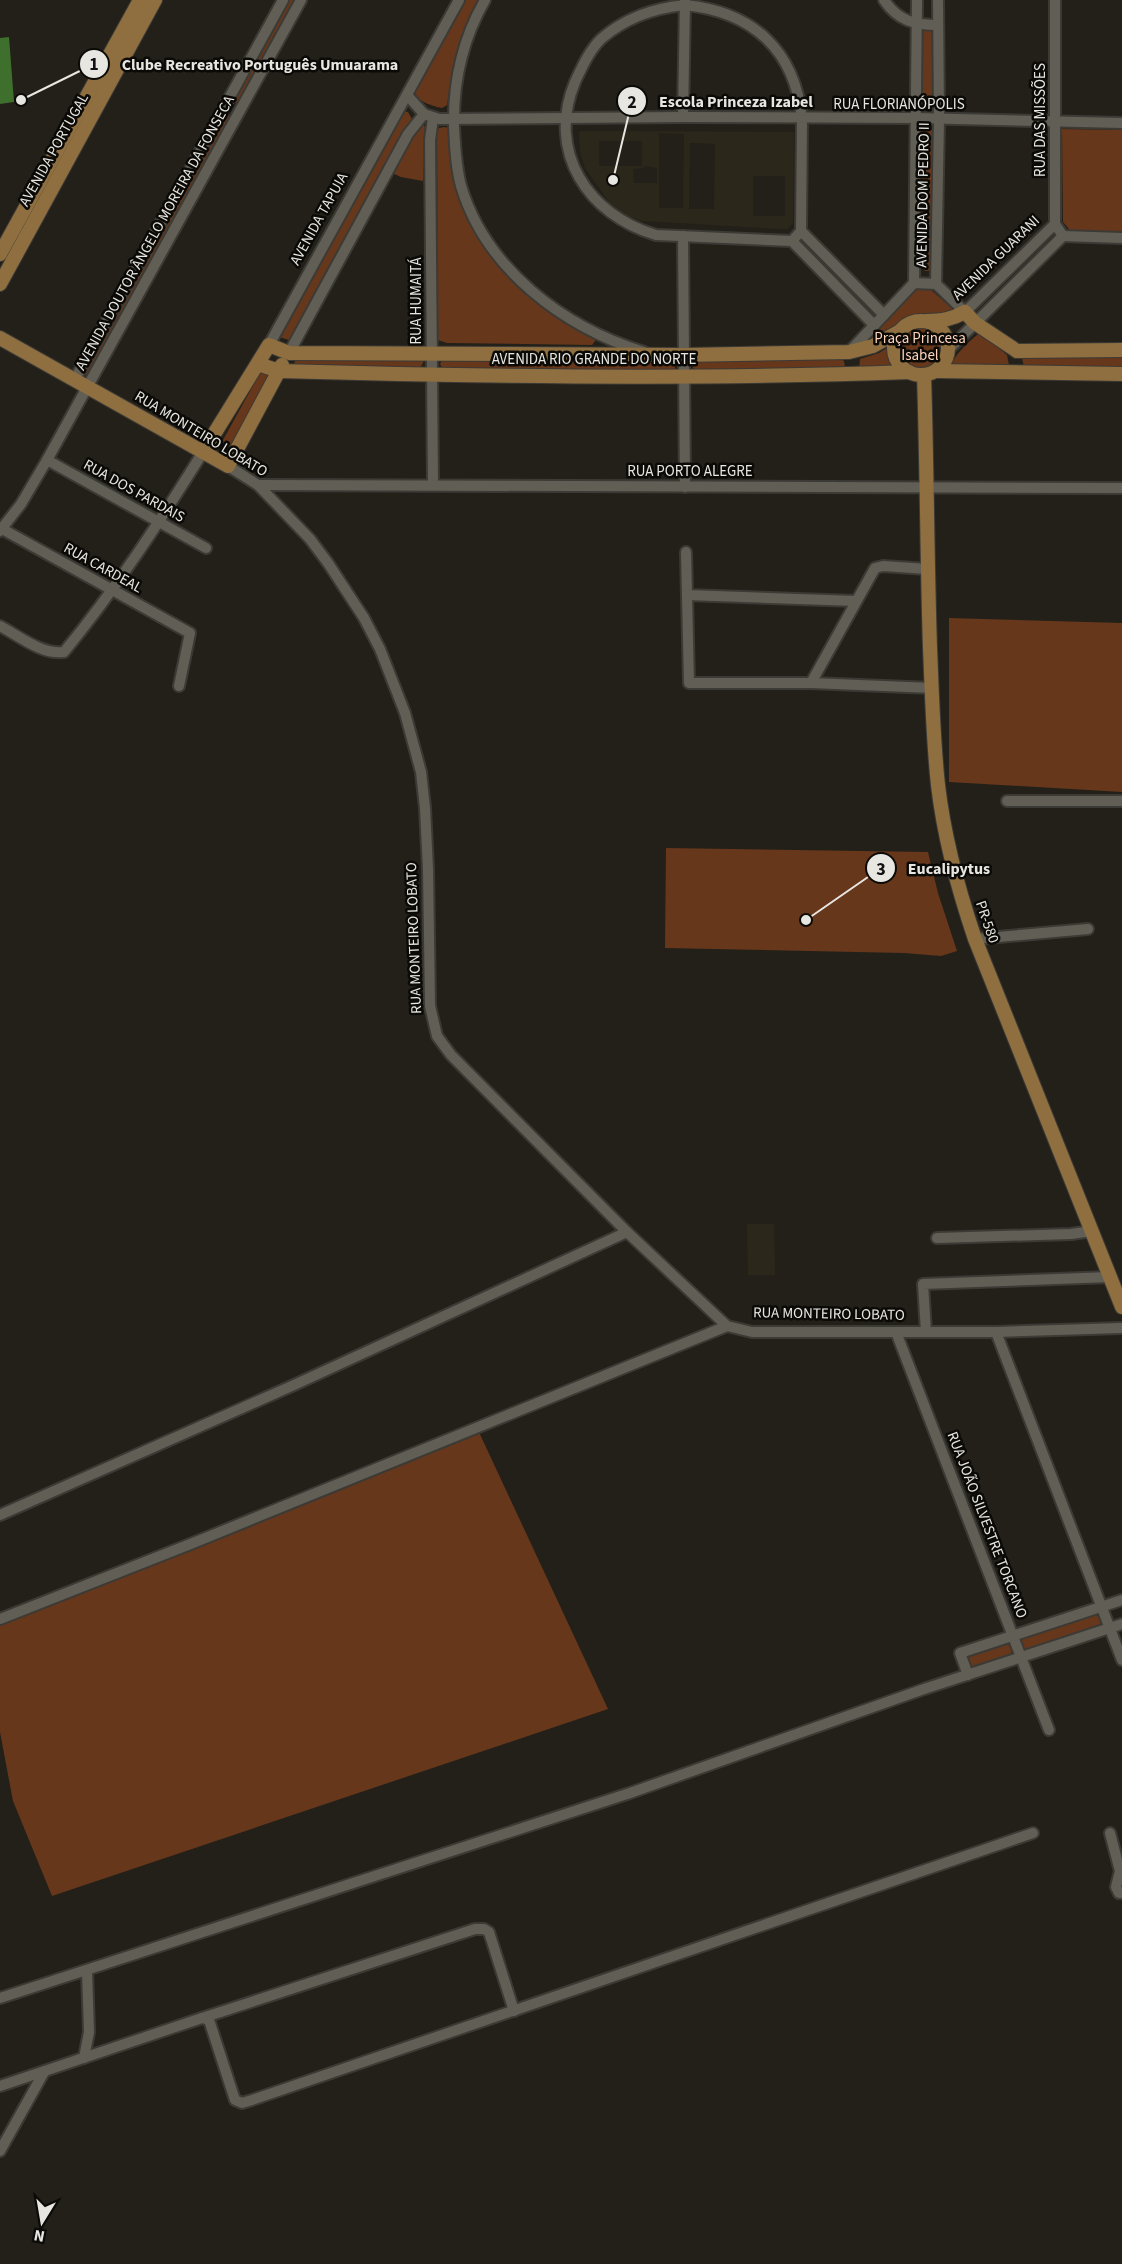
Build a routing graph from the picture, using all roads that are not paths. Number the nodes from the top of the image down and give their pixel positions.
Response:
1 (140, 0) edge
2 (155, 0) edge
3 (283, 0) edge
4 (301, 0) edge
5 (459, 0) edge
6 (485, 0) edge
7 (884, 0) edge
8 (917, 0) edge
9 (938, 0) edge
10 (1055, 0) edge
11 (685, 2) edge
12 (916, 25) junction
13 (938, 25) junction
14 (109, 71) junction
15 (406, 95) junction
16 (226, 105) junction
17 (240, 113) junction
18 (428, 116) junction
19 (683, 117) junction
20 (454, 118) junction
21 (566, 118) junction
22 (917, 118) junction
23 (802, 119) junction
24 (939, 119) junction
25 (1055, 122) junction
26 (1122, 123) edge
27 (48, 182) junction
28 (1055, 224) junction
29 (801, 231) junction
30 (683, 236) junction
31 (1064, 237) junction
32 (1122, 238) edge
33 (792, 241) junction
34 (0, 254) edge
35 (914, 283) junction
36 (0, 284) edge
37 (936, 284) junction
38 (965, 312) junction
39 (884, 315) junction
40 (925, 321) junction
41 (975, 323) junction
42 (874, 325) junction
43 (900, 331) junction
44 (0, 339) edge
45 (269, 345) junction
46 (949, 348) junction
47 (1122, 350) edge
48 (1017, 351) junction
49 (849, 352) junction
50 (289, 353) junction
51 (431, 353) junction
52 (652, 355) junction
53 (684, 356) junction
54 (258, 364) junction
55 (279, 371) junction
56 (909, 372) junction
57 (930, 373) junction
58 (851, 374) junction
59 (1016, 374) junction
60 (1122, 374) edge
61 (431, 376) junction
62 (684, 376) junction
63 (81, 382) junction
64 (203, 452) junction
65 (47, 460) junction
66 (228, 466) junction
67 (258, 485) junction
68 (433, 485) junction
69 (685, 486) junction
70 (927, 487) junction
71 (1122, 488) edge
72 (159, 522) junction
73 (1, 530) edge
74 (206, 548) dead end
75 (686, 552) dead end
76 (927, 568) junction
77 (112, 590) junction
78 (687, 596) junction
79 (856, 601) junction
80 (0, 626) edge
81 (811, 684) junction
82 (179, 686) dead end
83 (932, 688) junction
84 (1007, 801) dead end
85 (1122, 801) edge
86 (1088, 929) dead end
87 (975, 939) junction
88 (1092, 1231) junction
89 (627, 1232) junction
90 (937, 1238) dead end
91 (1110, 1277) junction
92 (1122, 1307) edge
93 (727, 1326) junction
94 (1122, 1328) edge
95 (896, 1332) junction
96 (926, 1332) junction
97 (996, 1332) junction
98 (0, 1515) edge
99 (1122, 1600) edge
100 (1102, 1606) junction
101 (0, 1619) edge
102 (1122, 1624) edge
103 (1109, 1628) junction
104 (1014, 1635) junction
105 (1022, 1657) junction
106 (1122, 1660) edge
107 (968, 1675) junction
108 (1049, 1730) dead end
109 (1033, 1833) dead end
110 (1110, 1833) dead end
111 (1122, 1893) edge
112 (87, 1971) junction
113 (0, 1998) edge
114 (514, 2011) junction
115 (202, 2018) junction
116 (84, 2058) junction
117 (44, 2072) junction
118 (0, 2086) edge
119 (0, 2151) edge

1 - 14 main road, AVENIDA PORTUGAL
2 - 14 main road, AVENIDA PORTUGAL
3 - 16 street, AVENIDA DOUTOR ÂNGELO MOREIRA DA FONSECA
4 - 17 street, AVENIDA DOUTOR ÂNGELO MOREIRA DA FONSECA
5 - 15 street, AVENIDA TAPUIA
6 - 20 street
7 - 12 street
8 - 12 street, AVENIDA DOM PEDRO II
9 - 13 street, AVENIDA DOM PEDRO II
10 - 25 street, RUA DAS MISSÕES
11 - 19 street
11 - 21 street
11 - 23 street
12 - 13 street
12 - 22 street, AVENIDA DOM PEDRO II
13 - 24 street, AVENIDA DOM PEDRO II
14 - 27 main road, AVENIDA PORTUGAL
15 - 18 street
15 - 45 street, AVENIDA TAPUIA
16 - 17 street
16 - 63 street, AVENIDA DOUTOR ÂNGELO MOREIRA DA FONSECA
17 - 63 street, AVENIDA DOUTOR ÂNGELO MOREIRA DA FONSECA
18 - 20 street, RUA FLORIANÓPOLIS
18 - 50 street
18 - 51 street, RUA HUMAITÁ
19 - 21 street, RUA FLORIANÓPOLIS
19 - 23 street, RUA FLORIANÓPOLIS
20 - 21 street, RUA FLORIANÓPOLIS
20 - 52 street
21 - 30 street
22 - 23 street, RUA FLORIANÓPOLIS
22 - 24 street, RUA FLORIANÓPOLIS
22 - 35 street, AVENIDA DOM PEDRO II
23 - 29 street
24 - 25 street, RUA FLORIANÓPOLIS
24 - 37 street, AVENIDA DOM PEDRO II
25 - 26 street, RUA FLORIANÓPOLIS
25 - 28 street, RUA DAS MISSÕES
27 - 34 main road, AVENIDA PORTUGAL
27 - 36 main road, AVENIDA PORTUGAL
28 - 31 street
28 - 38 street, AVENIDA GUARANI
29 - 33 street
29 - 39 street
30 - 33 street
30 - 53 street
31 - 32 street
31 - 41 street, AVENIDA GUARANI
33 - 42 street
35 - 37 street
35 - 39 street
37 - 38 street
38 - 40 main road, AVENIDA GUARANI
38 - 41 main road
39 - 42 street
40 - 43 main road
40 - 46 main road
41 - 46 street, AVENIDA GUARANI
41 - 48 main road
42 - 49 street
43 - 49 main road, AVENIDA RIO GRANDE DO NORTE
43 - 56 main road
44 - 63 main road, RUA MONTEIRO LOBATO
45 - 50 main road
45 - 54 main road, AVENIDA TAPUIA
46 - 57 main road
47 - 48 main road
48 - 59 main road
49 - 53 main road, AVENIDA RIO GRANDE DO NORTE
49 - 58 main road
50 - 51 main road, AVENIDA RIO GRANDE DO NORTE
50 - 55 main road
51 - 52 main road, AVENIDA RIO GRANDE DO NORTE
51 - 61 street, RUA HUMAITÁ
52 - 53 main road, AVENIDA RIO GRANDE DO NORTE
53 - 62 street
54 - 55 main road, AVENIDA RIO GRANDE DO NORTE
54 - 64 main road, AVENIDA TAPUIA
55 - 61 main road, AVENIDA RIO GRANDE DO NORTE
55 - 66 main road
56 - 57 main road
56 - 58 main road, AVENIDA RIO GRANDE DO NORTE
57 - 59 main road
57 - 70 main road, PR-580
58 - 62 main road, AVENIDA RIO GRANDE DO NORTE
59 - 60 main road
61 - 62 main road, AVENIDA RIO GRANDE DO NORTE
61 - 68 street, RUA HUMAITÁ
62 - 69 street
63 - 64 main road, RUA MONTEIRO LOBATO
63 - 65 street
64 - 66 main road, RUA MONTEIRO LOBATO
64 - 72 street
65 - 72 street, RUA DOS PARDAIS
65 - 73 street
66 - 67 street, RUA MONTEIRO LOBATO
67 - 68 street, RUA PORTO ALEGRE
67 - 89 street, RUA MONTEIRO LOBATO
68 - 69 street, RUA PORTO ALEGRE
69 - 70 street, RUA PORTO ALEGRE
70 - 71 street, RUA PORTO ALEGRE
70 - 76 main road, PR-580 / PR-580
72 - 74 street, RUA DOS PARDAIS
72 - 77 street
73 - 77 street, RUA CARDEAL
75 - 78 street
76 - 79 street
76 - 83 main road, PR-580 / PR-580
77 - 80 street
77 - 82 street, RUA CARDEAL
78 - 79 street
78 - 81 street
79 - 81 street
81 - 83 street
83 - 87 main road, PR-580 / PR-580
84 - 85 street
86 - 87 street
87 - 88 main road, PR-580 / PR-580
88 - 90 street
88 - 91 main road, PR-580 / PR-580
89 - 93 street, RUA MONTEIRO LOBATO
89 - 98 street
91 - 92 main road, PR-580 / PR-580
91 - 96 street
93 - 95 street, RUA MONTEIRO LOBATO
93 - 101 street
94 - 97 street, RUA MONTEIRO LOBATO
95 - 96 street, RUA MONTEIRO LOBATO
95 - 104 street, RUA JOÃO SILVESTRE TORCANO
96 - 97 street, RUA MONTEIRO LOBATO
97 - 100 street
99 - 100 street
100 - 103 street
100 - 104 street
102 - 103 street
103 - 105 street
103 - 106 street
104 - 105 street, RUA JOÃO SILVESTRE TORCANO
104 - 107 street
105 - 107 street
105 - 108 street, RUA JOÃO SILVESTRE TORCANO
107 - 112 street
109 - 114 street
110 - 111 street
112 - 113 street
112 - 116 street
114 - 115 street
114 - 115 street
115 - 116 street
116 - 117 street
117 - 118 street
117 - 119 street

